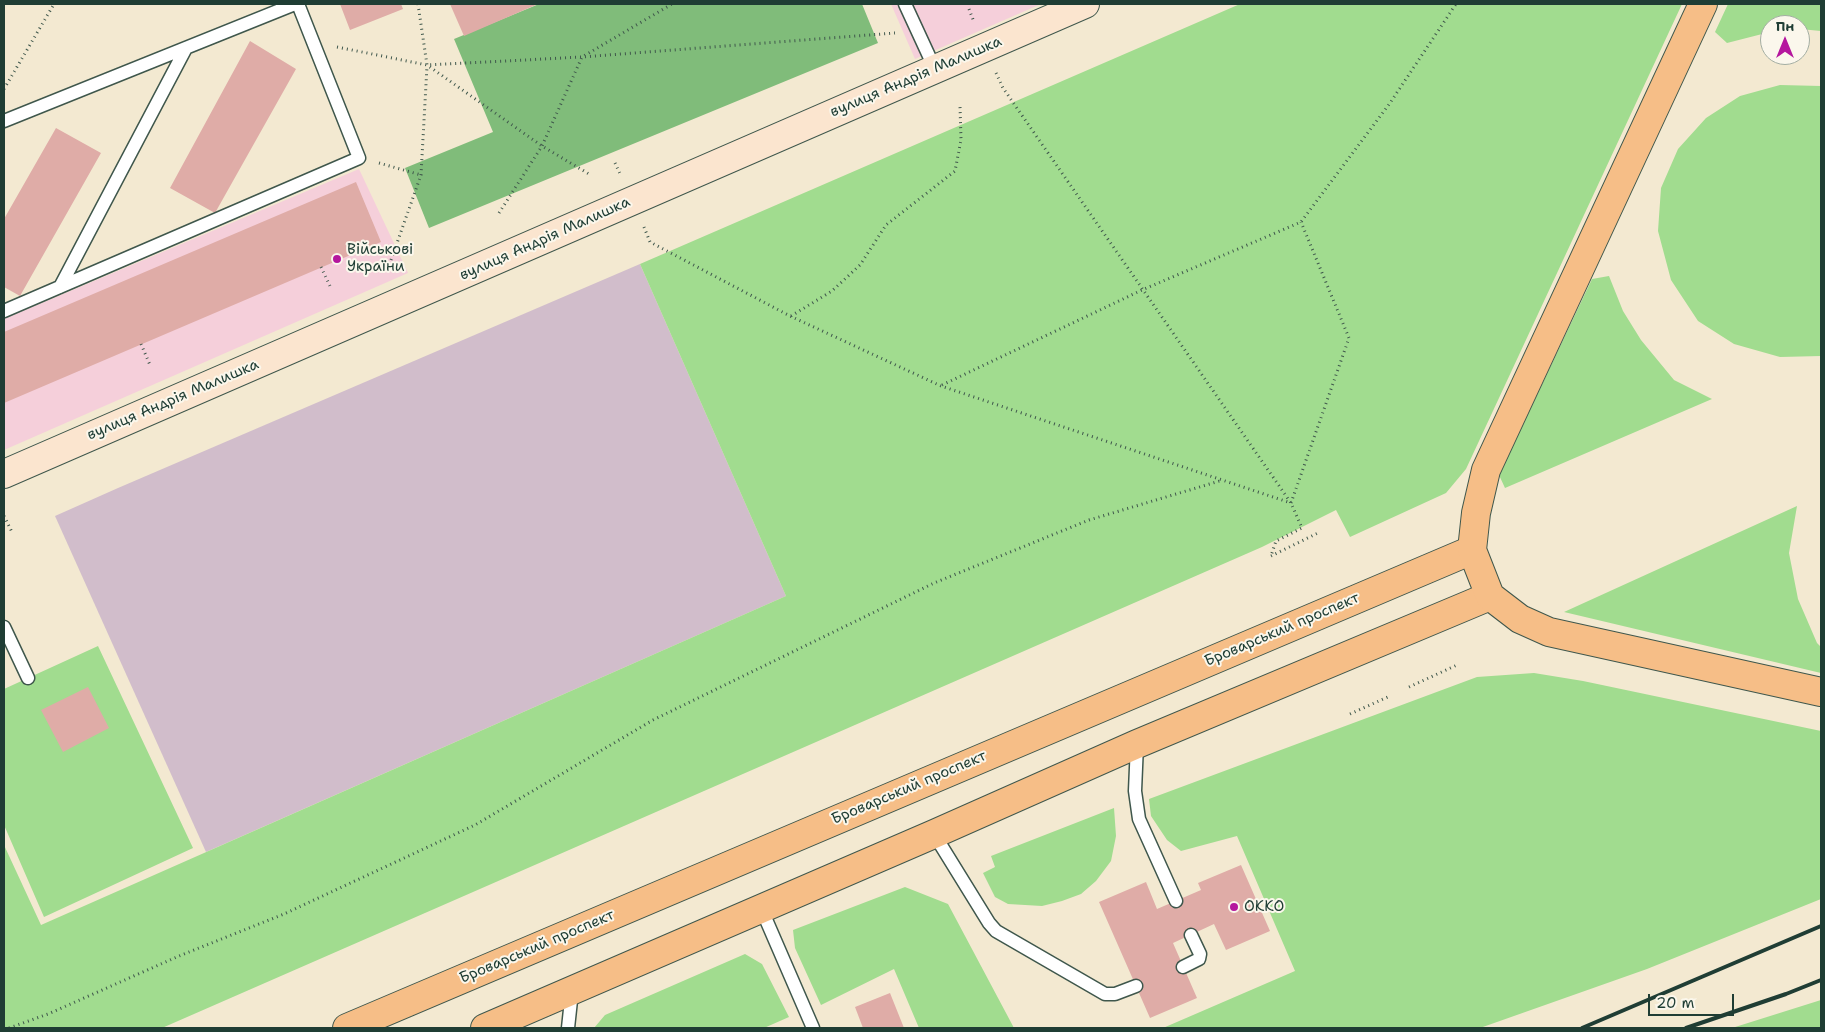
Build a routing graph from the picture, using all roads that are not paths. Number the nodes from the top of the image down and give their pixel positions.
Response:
1 (297, 4) edge
2 (906, 4) edge
3 (1086, 4) edge
4 (1703, 4) edge
5 (186, 48) junction
6 (935, 69) junction
7 (4, 121) edge
8 (60, 287) junction
9 (4, 311) edge
10 (4, 474) edge
11 (1472, 550) junction
12 (1490, 596) junction
13 (4, 627) edge
14 (28, 678) dead end
15 (1821, 692) edge
16 (1137, 744) junction
17 (934, 834) junction
18 (1176, 901) dead end
19 (760, 908) junction
20 (1191, 935) dead end
21 (1183, 967) dead end
22 (1136, 986) dead end
23 (573, 989) junction
24 (347, 1028) edge
25 (485, 1028) edge
26 (568, 1028) edge
27 (813, 1028) edge

1 - 5 lane
1 - 8 lane
2 - 6 lane
3 - 6 street, вулиця Андрія Малишка
4 - 11 main road
5 - 7 lane
5 - 8 lane
6 - 10 street, вулиця Андрія Малишка
8 - 9 lane
11 - 12 main road
11 - 24 main road, Броварський проспект
12 - 15 main road
12 - 16 main road
13 - 14 lane
16 - 17 main road
16 - 18 lane
17 - 19 main road
17 - 22 lane
19 - 23 main road
19 - 27 lane
20 - 21 lane
23 - 25 main road
23 - 26 lane

